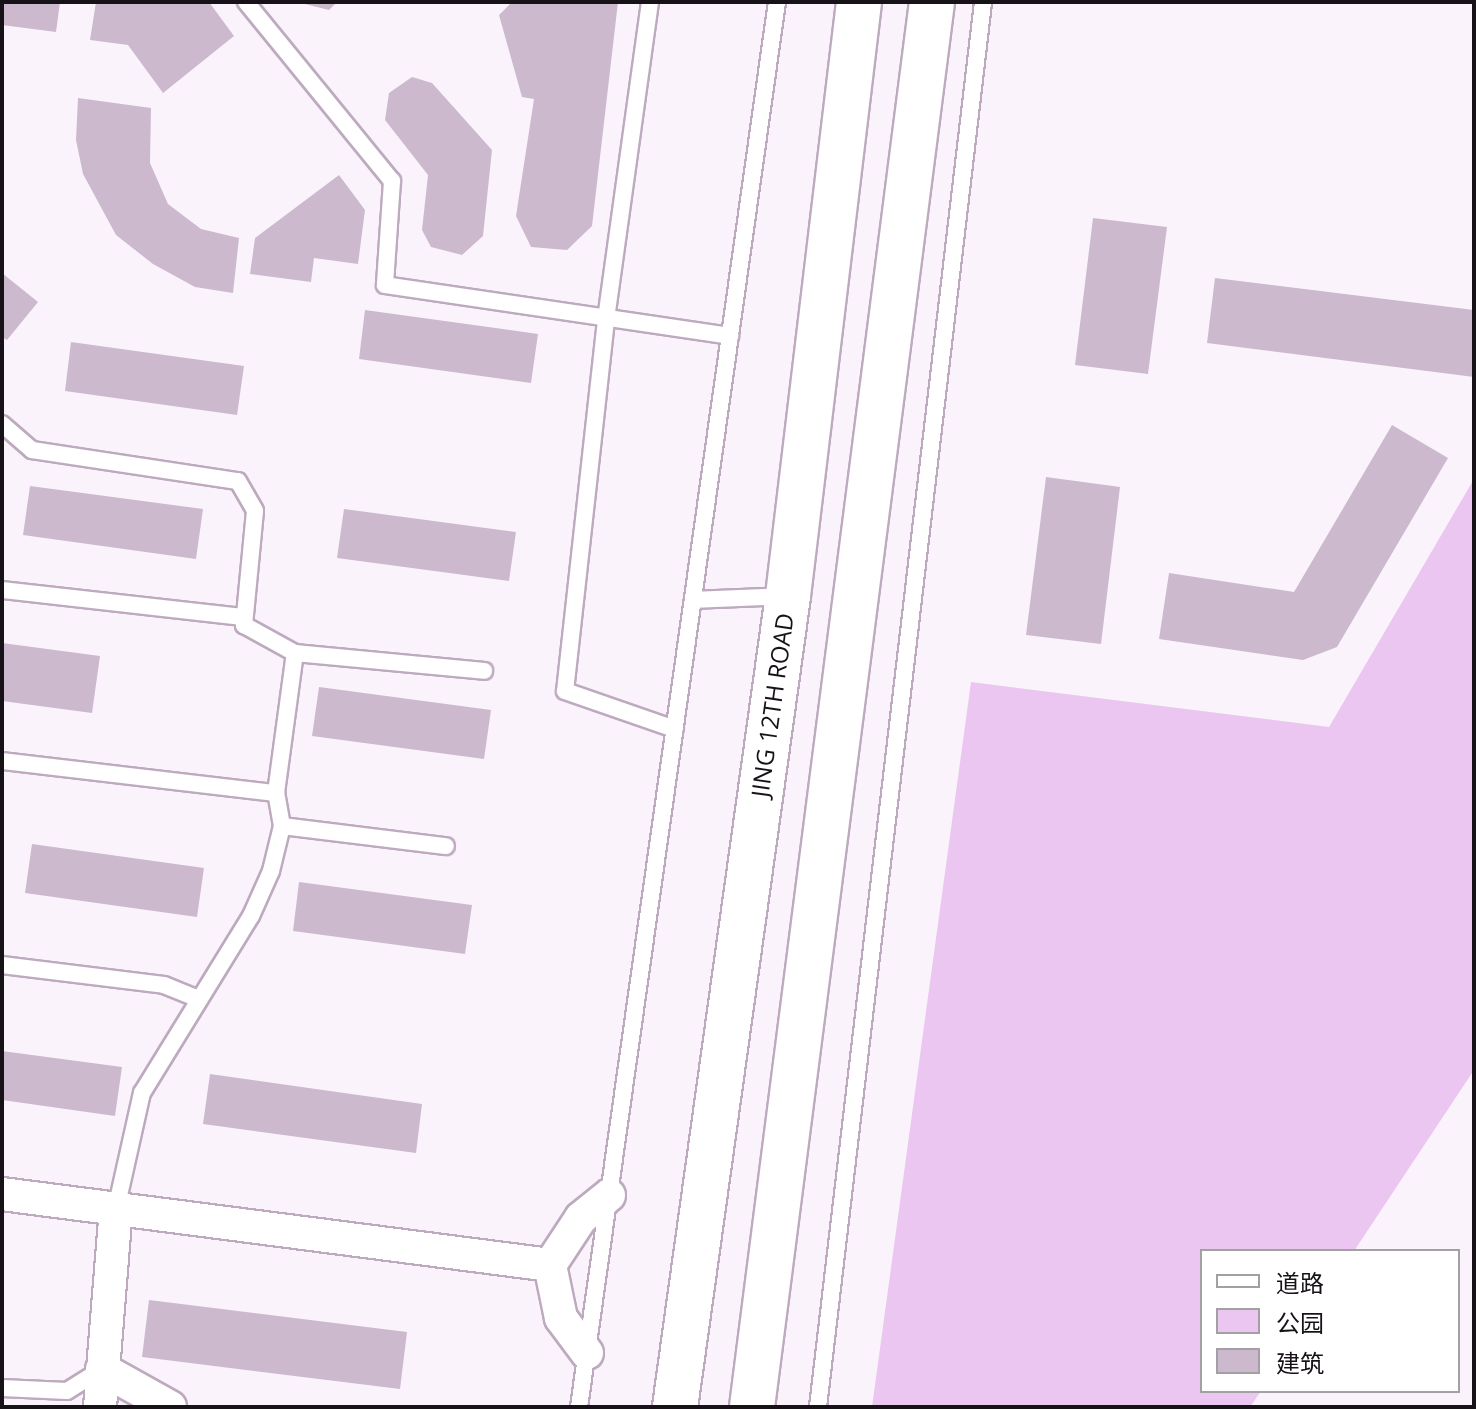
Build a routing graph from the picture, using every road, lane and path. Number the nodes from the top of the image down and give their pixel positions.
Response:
1 (246, 2) edge
2 (650, 2) edge
3 (777, 2) edge
4 (859, 2) edge
5 (932, 2) edge
6 (983, 2) edge
7 (606, 320) junction
8 (730, 336) junction
9 (2, 424) edge
10 (2, 590) edge
11 (788, 596) junction
12 (693, 600) junction
13 (243, 617) junction
14 (295, 653) junction
15 (484, 671) dead end
16 (675, 729) junction
17 (2, 761) edge
18 (276, 793) junction
19 (282, 826) junction
20 (446, 846) dead end
21 (2, 965) edge
22 (198, 999) junction
23 (2, 1194) edge
24 (609, 1195) junction
25 (116, 1209) junction
26 (550, 1265) junction
27 (587, 1353) junction
28 (102, 1369) junction
29 (2, 1388) edge
30 (100, 1407) edge
31 (170, 1407) edge
32 (579, 1407) edge
33 (675, 1407) edge
34 (752, 1407) edge
35 (818, 1407) edge

1 - 7 lane
2 - 7 lane
3 - 8 lane
4 - 11 main road, JING 12TH ROAD
5 - 34 main road
6 - 35 lane
7 - 8 lane
7 - 16 lane
8 - 12 lane
9 - 13 lane
10 - 13 lane
11 - 12 lane
11 - 33 main road, JING 12TH ROAD
12 - 16 lane
13 - 14 lane
14 - 15 lane
14 - 18 lane
16 - 24 lane
17 - 18 lane
18 - 19 lane
19 - 20 lane
19 - 22 lane
21 - 22 lane
22 - 25 lane
23 - 25 street
24 - 26 street
24 - 27 lane
25 - 26 street
25 - 28 street
26 - 27 street
27 - 32 lane
28 - 29 lane
28 - 30 street
28 - 31 street

